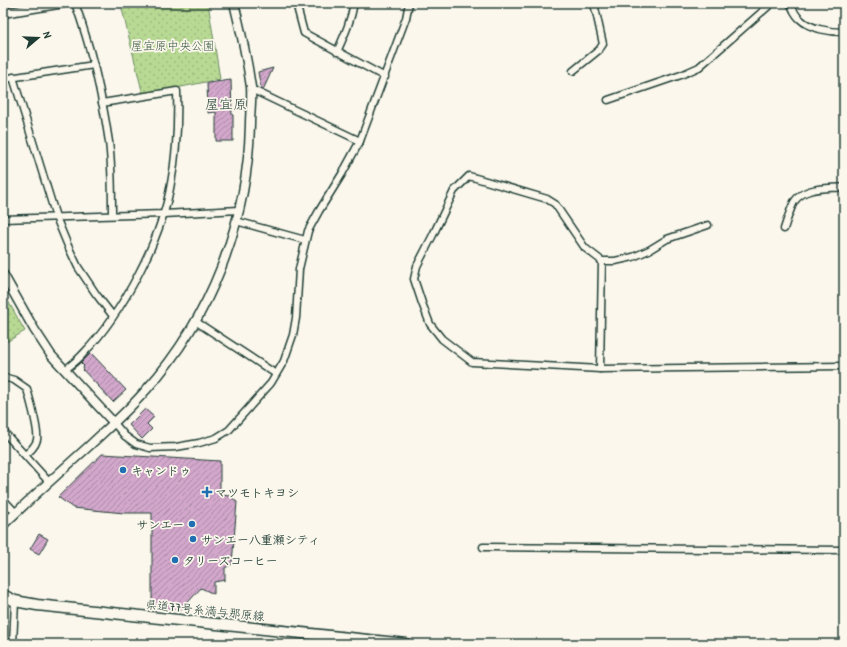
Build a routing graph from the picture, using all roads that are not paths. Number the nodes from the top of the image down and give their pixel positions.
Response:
1 (64, 3) edge
2 (75, 3) edge
3 (234, 3) edge
4 (296, 3) edge
5 (354, 3) edge
6 (410, 3) edge
7 (594, 3) edge
8 (772, 3) edge
9 (790, 3) edge
10 (3, 13) edge
11 (844, 32) edge
12 (337, 52) junction
13 (94, 65) junction
14 (573, 71) dead end
15 (13, 77) junction
16 (385, 77) junction
17 (3, 79) edge
18 (251, 89) junction
19 (608, 100) dead end
20 (102, 103) junction
21 (360, 141) junction
22 (844, 187) edge
23 (239, 210) junction
24 (164, 214) junction
25 (112, 215) junction
26 (56, 217) junction
27 (3, 218) edge
28 (236, 221) junction
29 (708, 226) dead end
30 (784, 229) dead end
31 (305, 240) junction
32 (602, 261) junction
33 (3, 274) edge
34 (113, 316) junction
35 (195, 322) junction
36 (844, 366) edge
37 (600, 368) junction
38 (65, 370) junction
39 (276, 374) junction
40 (3, 377) edge
41 (114, 423) junction
42 (3, 432) edge
43 (25, 455) junction
44 (48, 482) junction
45 (3, 499) edge
46 (16, 513) junction
47 (3, 525) edge
48 (483, 547) dead end
49 (844, 550) edge
50 (3, 595) edge
51 (15, 601) junction
52 (13, 644) edge
53 (406, 644) edge

1 - 10 street
2 - 13 street
3 - 18 street
4 - 12 street
5 - 12 street
6 - 16 street
7 - 14 street
8 - 19 street
9 - 11 street
12 - 16 street
13 - 15 street
13 - 20 street
15 - 17 street
15 - 26 street
16 - 21 street
18 - 21 street
18 - 23 street
20 - 24 street
20 - 25 street
21 - 31 street
22 - 30 street
23 - 24 street
23 - 28 street
24 - 25 street
24 - 34 street
25 - 26 street
26 - 27 street
26 - 34 street
28 - 31 street
28 - 35 street
29 - 32 street
31 - 39 street
32 - 37 street
32 - 37 street
33 - 38 street
34 - 38 street
35 - 39 street
35 - 41 street
36 - 37 street
38 - 41 street
39 - 41 street
40 - 43 street
41 - 44 street
42 - 43 street
43 - 44 street
44 - 46 street
45 - 46 street
46 - 47 street
48 - 49 street
50 - 51 main road, 県道77号糸満与那原線
51 - 52 street
51 - 53 main road, 県道77号糸満与那原線

